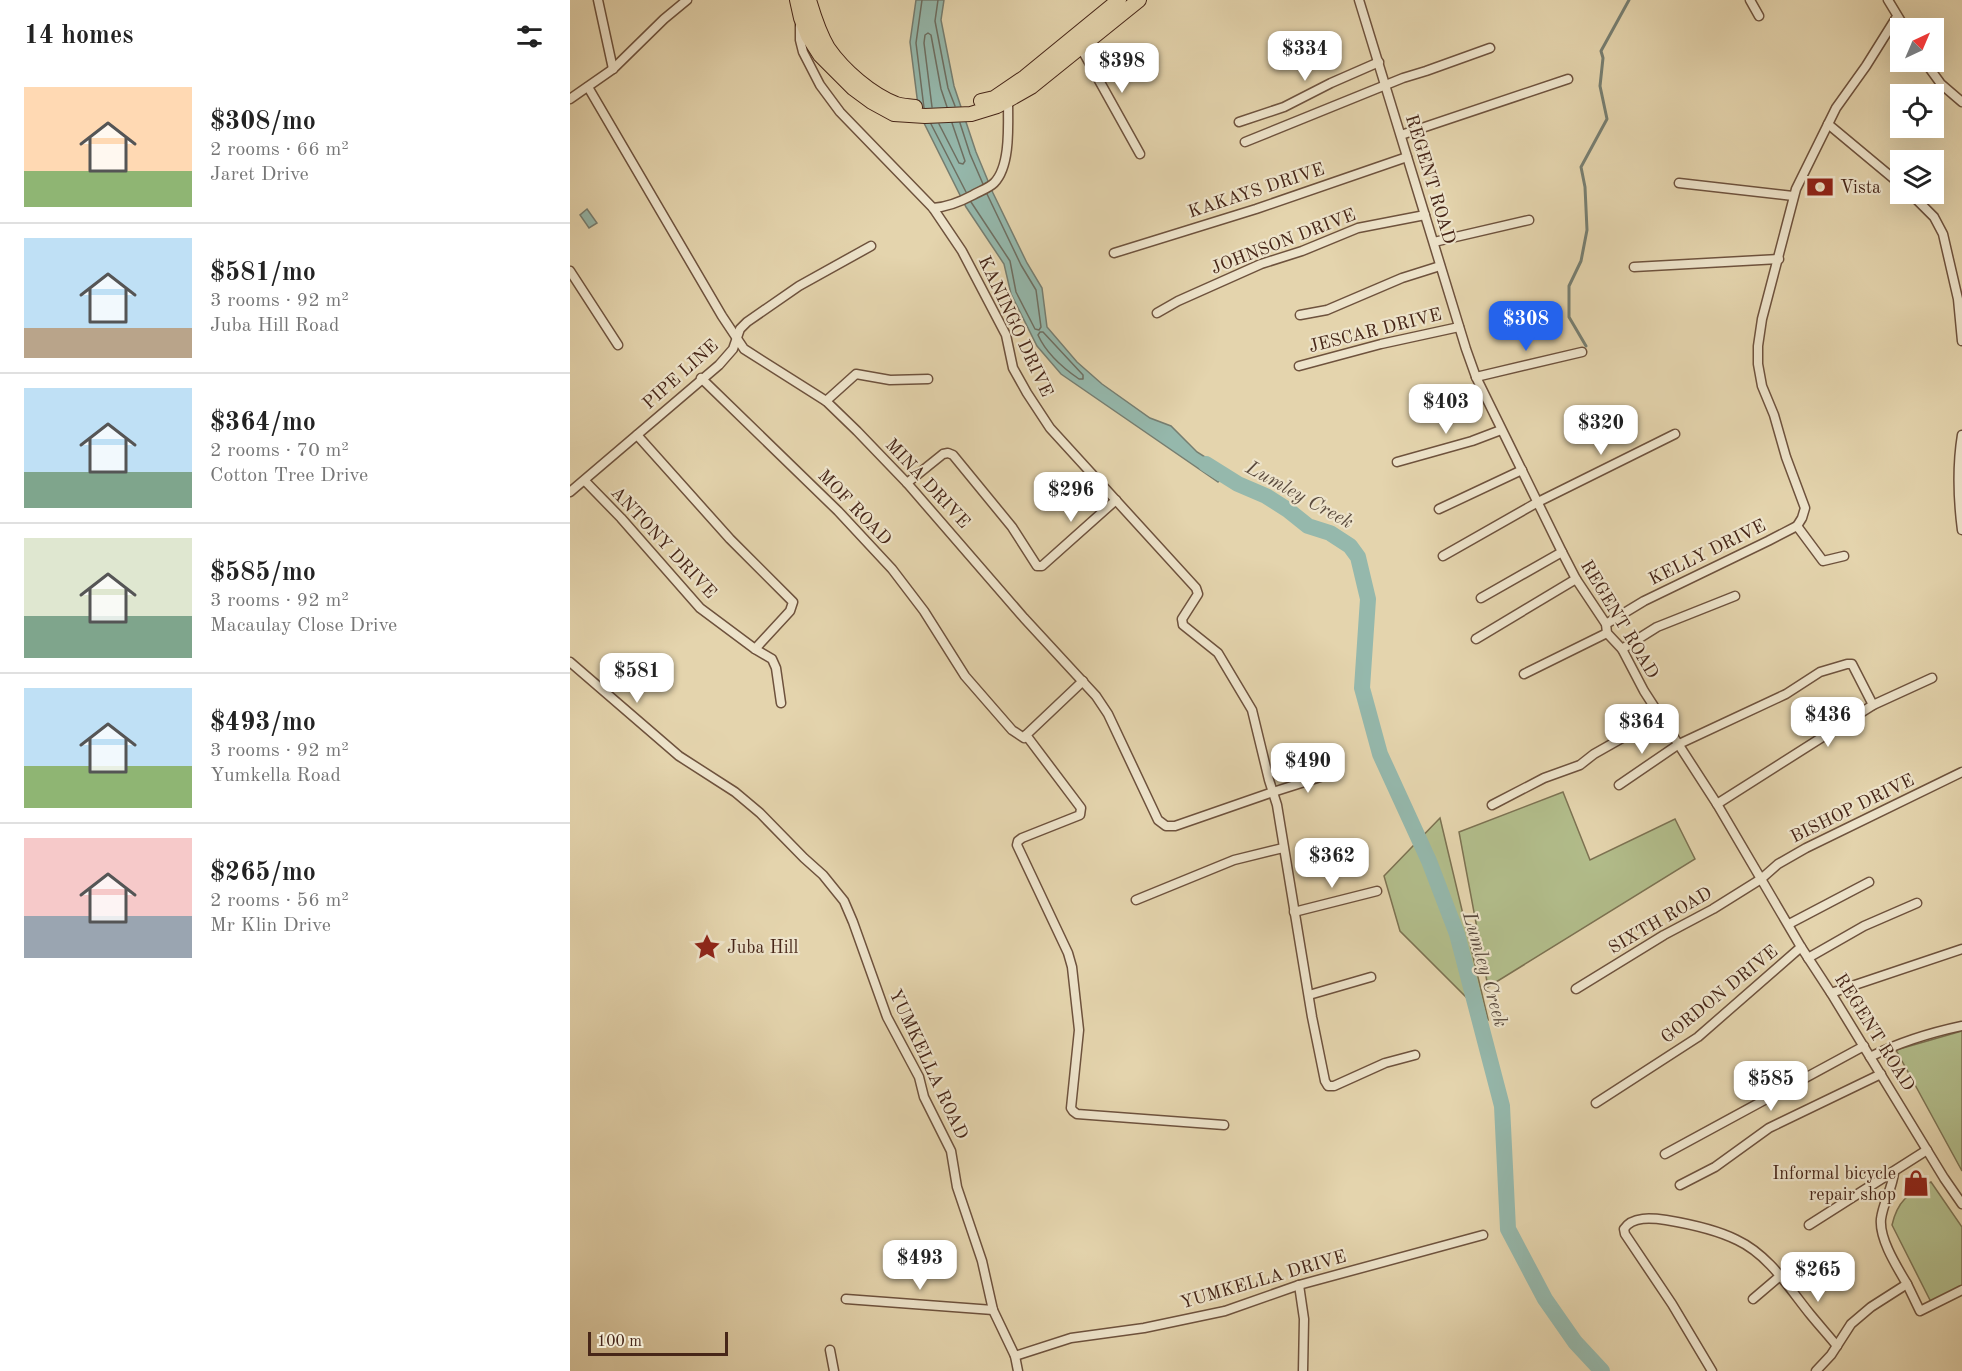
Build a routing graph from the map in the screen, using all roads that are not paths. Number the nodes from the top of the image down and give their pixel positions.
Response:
1 (598, 0) edge
2 (687, 0) edge
3 (797, 0) edge
4 (809, 0) edge
5 (1119, 0) edge
6 (1140, 0) edge
7 (1359, 0) edge
8 (1750, 0) edge
9 (1892, 2) edge
10 (807, 16) junction
11 (1759, 16) dead end
12 (1900, 18) edge
13 (1890, 28) edge
14 (1081, 48) junction
15 (1490, 48) dead end
16 (1379, 62) junction
17 (613, 69) junction
18 (1932, 72) edge
19 (1568, 79) dead end
20 (1386, 85) junction
21 (588, 87) junction
22 (570, 99) edge
23 (1000, 101) junction
24 (1962, 102) edge
25 (1239, 122) dead end
26 (1828, 124) junction
27 (1401, 135) junction
28 (1245, 142) dead end
29 (1140, 154) dead end
30 (1407, 157) junction
31 (1890, 176) edge
32 (1679, 183) dead end
33 (1793, 196) junction
34 (1921, 204) edge
35 (933, 207) junction
36 (1425, 215) junction
37 (1529, 220) dead end
38 (1434, 242) junction
39 (871, 246) dead end
40 (1114, 253) dead end
41 (1779, 259) junction
42 (1440, 266) junction
43 (1634, 267) dead end
44 (570, 270) edge
45 (1960, 299) edge
46 (1157, 313) dead end
47 (1300, 315) dead end
48 (1459, 327) junction
49 (736, 339) junction
50 (1962, 341) edge
51 (618, 345) dead end
52 (1582, 352) dead end
53 (1299, 366) dead end
54 (1476, 377) junction
55 (701, 378) junction
56 (928, 380) dead end
57 (826, 401) junction
58 (1501, 430) junction
59 (1675, 434) dead end
60 (637, 435) junction
61 (1962, 435) edge
62 (1397, 462) dead end
63 (1522, 470) junction
64 (585, 481) junction
65 (907, 483) junction
66 (570, 492) edge
67 (1116, 500) junction
68 (1538, 502) junction
69 (1439, 509) dead end
70 (1797, 526) junction
71 (1962, 530) edge
72 (1562, 552) junction
73 (1443, 556) dead end
74 (1844, 556) dead end
75 (1576, 579) junction
76 (1735, 596) dead end
77 (1481, 598) dead end
78 (1606, 628) junction
79 (1476, 639) dead end
80 (755, 649) junction
81 (1622, 649) junction
82 (570, 662) edge
83 (1524, 674) dead end
84 (1932, 678) dead end
85 (1083, 681) junction
86 (781, 703) dead end
87 (1873, 705) junction
88 (1661, 716) junction
89 (1026, 735) junction
90 (1679, 744) junction
91 (1336, 772) dead end
92 (1962, 772) edge
93 (1619, 785) dead end
94 (1273, 792) junction
95 (1717, 804) junction
96 (1492, 805) dead end
97 (1283, 848) junction
98 (1761, 879) junction
99 (1869, 882) dead end
100 (1377, 891) dead end
101 (1136, 900) dead end
102 (1917, 903) dead end
103 (1294, 912) junction
104 (1788, 924) junction
105 (1801, 947) junction
106 (1962, 949) edge
107 (1809, 958) junction
108 (1371, 977) dead end
109 (1576, 989) dead end
110 (1832, 993) junction
111 (1309, 995) junction
112 (1962, 1026) edge
113 (1864, 1046) junction
114 (1415, 1055) dead end
115 (1870, 1057) junction
116 (1881, 1074) junction
117 (1596, 1103) dead end
118 (1224, 1125) dead end
119 (1927, 1150) junction
120 (1665, 1154) dead end
121 (1894, 1173) junction
122 (1680, 1185) dead end
123 (1962, 1204) edge
124 (1809, 1225) dead end
125 (1484, 1235) dead end
126 (1780, 1276) junction
127 (1907, 1284) junction
128 (1299, 1285) junction
129 (1962, 1290) edge
130 (846, 1299) dead end
131 (1753, 1299) dead end
132 (993, 1310) junction
133 (1837, 1346) junction
134 (830, 1350) dead end
135 (1015, 1356) junction
136 (834, 1371) edge
137 (1018, 1371) edge
138 (1303, 1371) edge
139 (1712, 1371) edge
140 (1816, 1371) edge

1 - 17 street
2 - 17 street
3 - 10 main road
4 - 10 main road
5 - 23 main road
6 - 14 main road
7 - 16 street, REGENT ROAD
8 - 11 street
9 - 12 street
10 - 23 main road
10 - 35 street, KANINGO DRIVE
13 - 26 street
14 - 23 main road
14 - 29 street
15 - 20 street
16 - 20 street, REGENT ROAD
16 - 25 street
17 - 21 street
18 - 24 street
19 - 27 street
20 - 27 street, REGENT ROAD
20 - 28 street
21 - 22 street
21 - 49 street, MINA DRIVE
23 - 35 street
26 - 31 street
26 - 33 street
27 - 30 street, REGENT ROAD
30 - 36 street, REGENT ROAD
30 - 40 street, KAKAYS DRIVE
32 - 33 street
33 - 41 street
34 - 45 street
35 - 67 street, KANINGO DRIVE
36 - 38 street, REGENT ROAD
36 - 46 street, JOHNSON DRIVE
37 - 38 street
38 - 42 street, REGENT ROAD
39 - 49 street, PIPE LINE
41 - 43 street
41 - 70 street
42 - 47 street
42 - 48 street, REGENT ROAD
44 - 51 street
45 - 50 street
48 - 53 street, JESCAR DRIVE
48 - 54 street, REGENT ROAD
49 - 55 street, PIPE LINE
49 - 57 street, MINA DRIVE
52 - 54 street
54 - 58 street, REGENT ROAD
55 - 60 street, PIPE LINE
55 - 89 street, MOF ROAD
56 - 57 street
57 - 65 street, MINA DRIVE
58 - 62 street
58 - 63 street, REGENT ROAD
59 - 68 street
60 - 64 street, PIPE LINE
60 - 80 street
61 - 71 street
63 - 68 street, REGENT ROAD
63 - 69 street
64 - 66 street, PIPE LINE
64 - 80 street, ANTONY DRIVE
65 - 67 street
65 - 85 street, MINA DRIVE
67 - 94 street, KANINGO DRIVE
68 - 72 street, REGENT ROAD
68 - 73 street
70 - 74 street
70 - 78 street, KELLY DRIVE
72 - 75 street, REGENT ROAD
72 - 77 street
75 - 78 street, REGENT ROAD
75 - 79 street
76 - 81 street
78 - 81 street, REGENT ROAD
78 - 83 street, KELLY DRIVE
80 - 86 street, ANTONY DRIVE
81 - 88 street, REGENT ROAD
82 - 132 street, YUMKELLA ROAD
84 - 87 street
85 - 89 street
85 - 94 street, MINA DRIVE
87 - 90 street
87 - 95 street
88 - 90 street, REGENT ROAD
88 - 96 street
89 - 118 street
90 - 93 street
90 - 95 street, REGENT ROAD
91 - 94 street
92 - 98 street, BISHOP DRIVE
94 - 97 street
95 - 98 street, REGENT ROAD
97 - 101 street
97 - 103 street
98 - 104 street, REGENT ROAD
98 - 109 street, SIXTH ROAD
99 - 104 street
100 - 103 street
102 - 107 street
103 - 111 street
104 - 105 street, REGENT ROAD
105 - 107 street, REGENT ROAD
105 - 117 street, GORDON DRIVE
106 - 110 street
107 - 110 street, REGENT ROAD
108 - 111 street
110 - 113 street, REGENT ROAD
111 - 114 street
112 - 115 street
113 - 115 street, REGENT ROAD
113 - 120 street
115 - 116 street, REGENT ROAD
116 - 119 street, REGENT ROAD
116 - 122 street
119 - 121 street
119 - 123 street, REGENT ROAD
121 - 124 street
121 - 127 street
125 - 128 street, YUMKELLA DRIVE
126 - 131 street
126 - 133 street
126 - 139 street
127 - 129 street
127 - 133 street
128 - 135 street, YUMKELLA DRIVE
128 - 138 street
130 - 132 street
132 - 135 street, YUMKELLA ROAD
133 - 140 street
134 - 136 street
135 - 137 street, YUMKELLA ROAD

